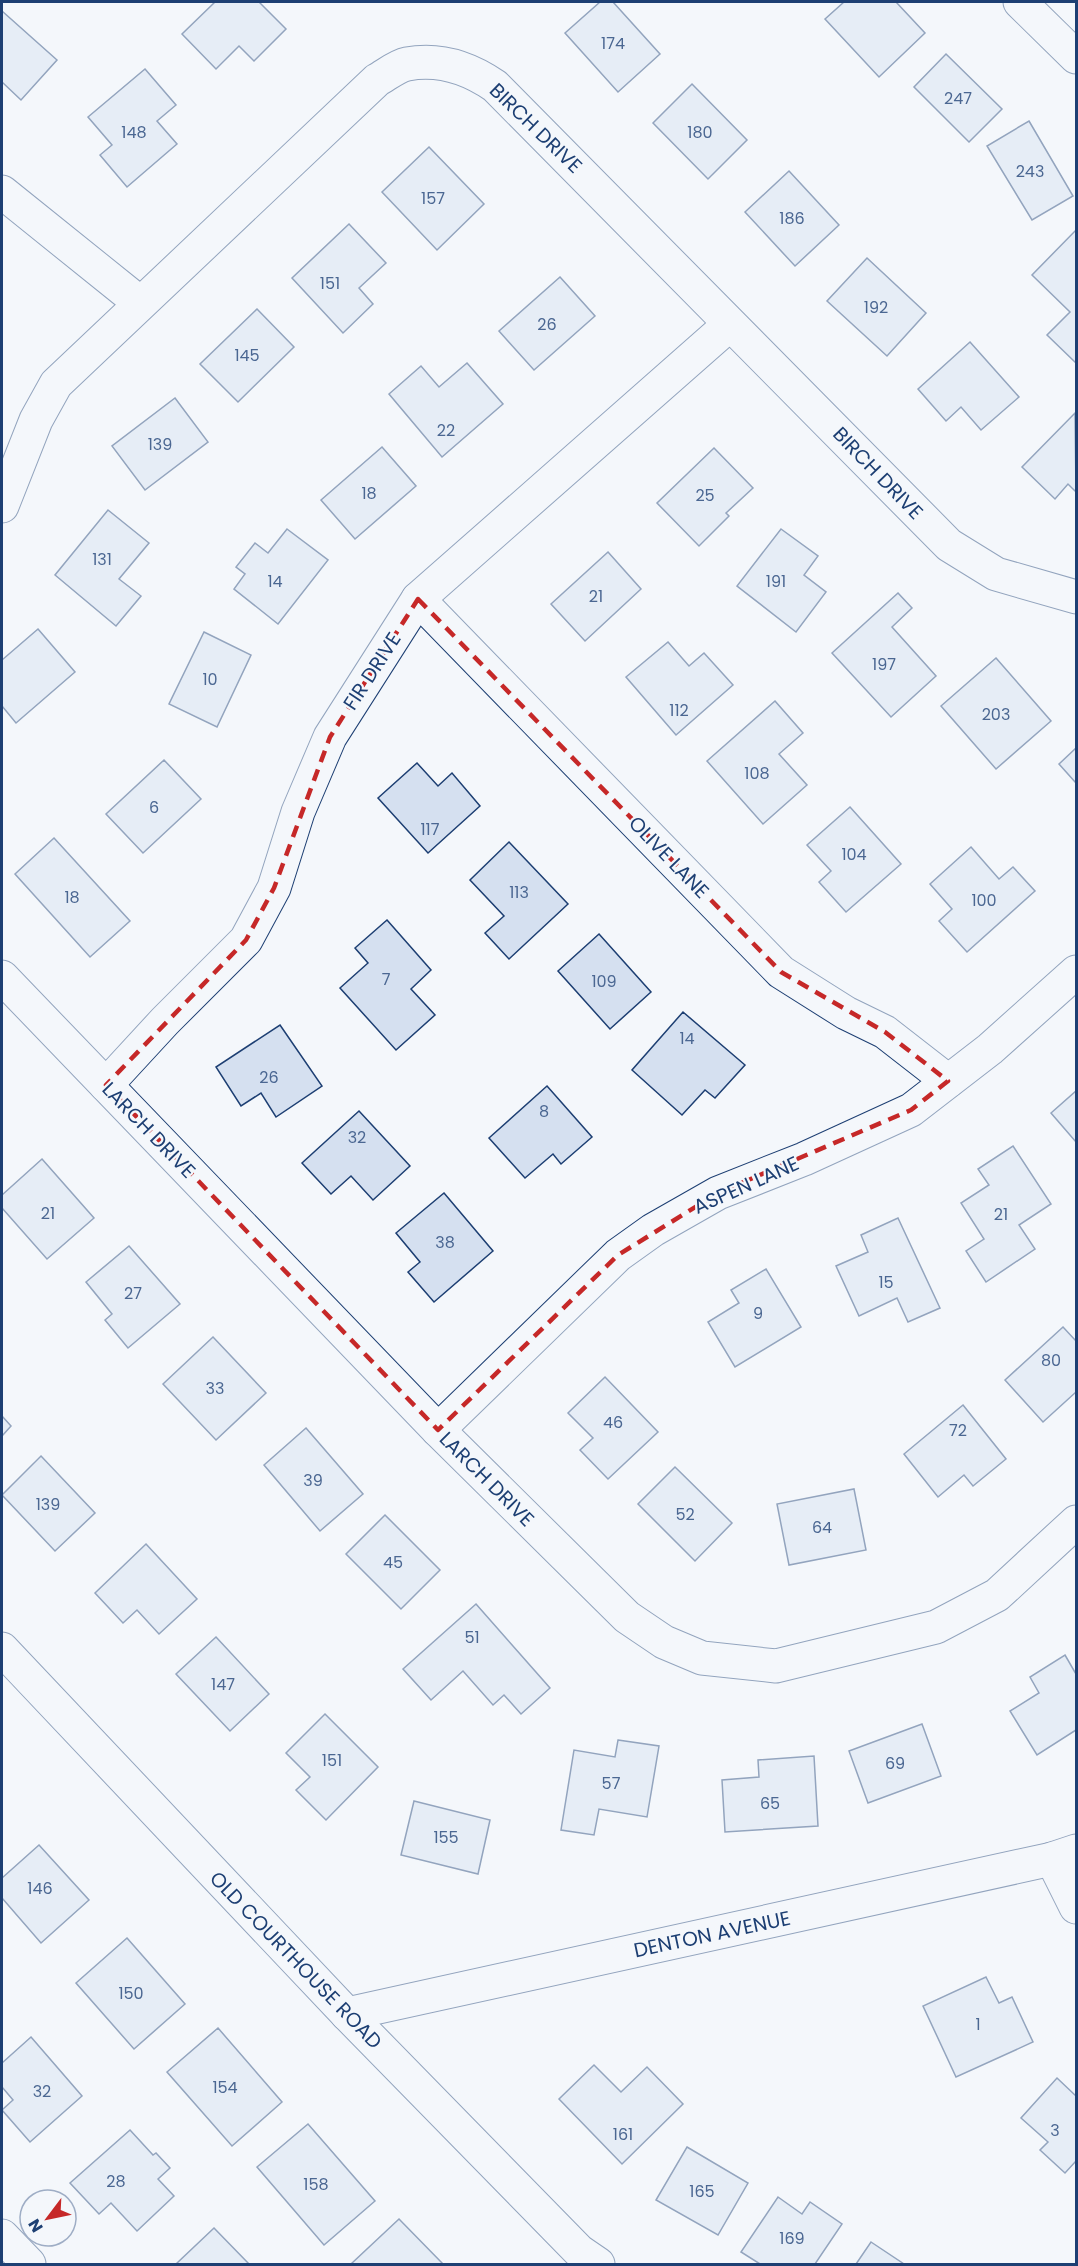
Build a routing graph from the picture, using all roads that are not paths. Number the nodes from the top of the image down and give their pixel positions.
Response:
1 (1020, 2) edge
2 (1077, 57) edge
3 (2, 192) edge
4 (140, 303) junction
5 (729, 325) junction
6 (2, 506) edge
7 (1077, 597) edge
8 (418, 599) junction
9 (1077, 972) edge
10 (2, 976) edge
11 (948, 1081) junction
12 (106, 1085) junction
13 (438, 1430) junction
14 (1077, 1522) edge
15 (2, 1649) edge
16 (1064, 1855) edge
17 (1077, 1907) edge
18 (347, 2014) junction
19 (2, 2236) edge
20 (28, 2265) edge
21 (598, 2265) edge

1 - 2 street
3 - 4 street
4 - 5 street, BIRCH DRIVE
4 - 6 street, BIRCH DRIVE
5 - 7 street, BIRCH DRIVE
5 - 8 street, FIR DRIVE
8 - 11 street, OLIVE LANE
8 - 12 street, FIR DRIVE
9 - 11 street, ASPEN LANE
10 - 12 street, LARCH DRIVE
11 - 13 street, ASPEN LANE
12 - 13 street, LARCH DRIVE
13 - 14 street, LARCH DRIVE
15 - 18 street, OLD COURTHOUSE ROAD
16 - 17 street
16 - 18 street, DENTON AVENUE
18 - 21 street, OLD COURTHOUSE ROAD
19 - 20 street

